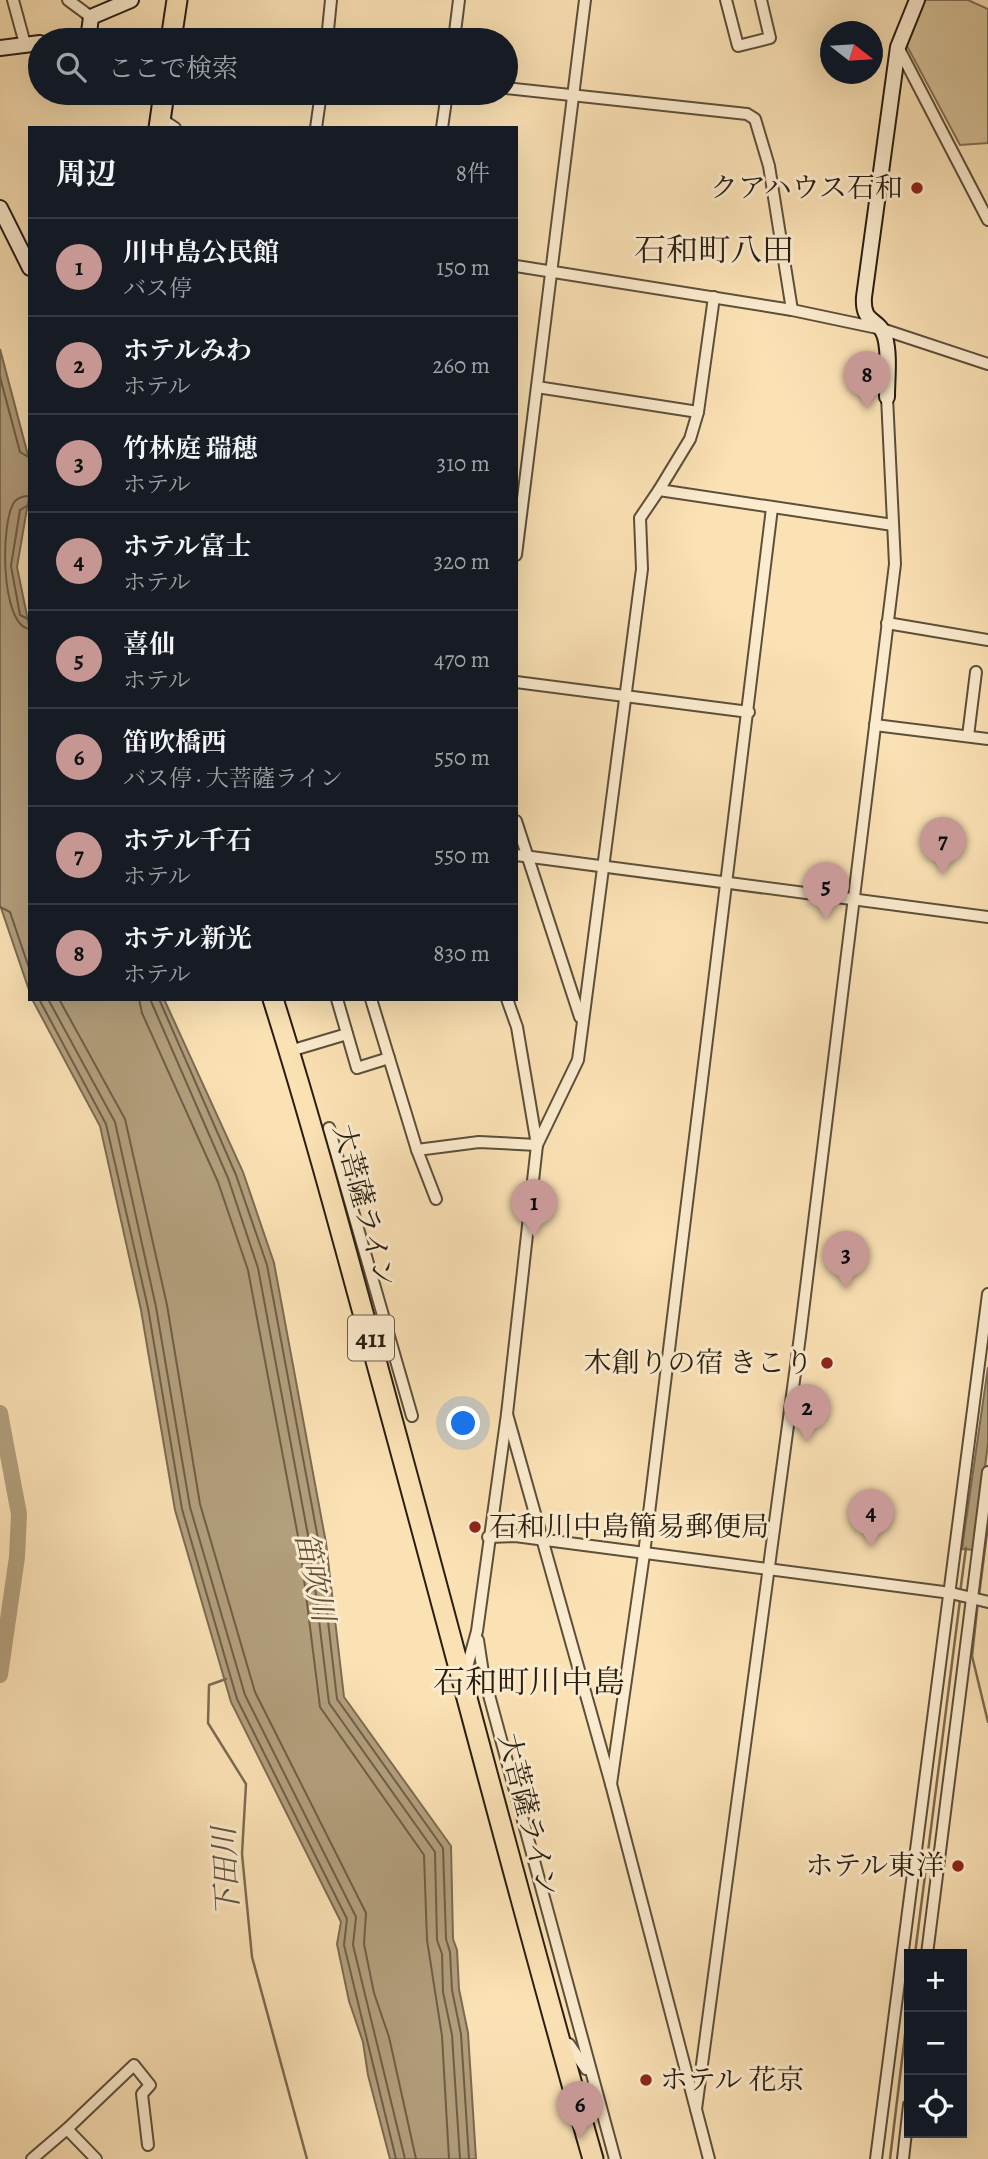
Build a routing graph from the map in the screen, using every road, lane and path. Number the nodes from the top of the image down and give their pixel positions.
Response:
1 (13, 0) edge
2 (68, 0) edge
3 (131, 0) edge
4 (177, 0) edge
5 (331, 0) edge
6 (459, 0) edge
7 (584, 0) edge
8 (726, 0) edge
9 (761, 0) edge
10 (917, 0) edge
11 (92, 17) junction
12 (90, 28) edge
13 (173, 28) edge
14 (328, 28) edge
15 (456, 28) edge
16 (28, 32) edge
17 (28, 44) edge
18 (898, 47) junction
19 (0, 48) edge
20 (518, 89) edge
21 (572, 96) junction
22 (164, 105) edge
23 (319, 105) edge
24 (445, 105) edge
25 (165, 125) edge
26 (316, 126) edge
27 (442, 126) edge
28 (0, 208) edge
29 (988, 220) edge
30 (28, 264) edge
31 (518, 266) edge
32 (550, 271) junction
33 (713, 297) junction
34 (792, 310) junction
35 (882, 329) junction
36 (988, 364) edge
37 (537, 387) junction
38 (887, 397) joint
39 (698, 412) junction
40 (659, 491) junction
41 (772, 508) junction
42 (893, 525) junction
43 (518, 539) edge
44 (887, 623) junction
45 (988, 640) edge
46 (976, 672) dead end
47 (518, 682) edge
48 (625, 695) junction
49 (749, 712) junction
50 (875, 725) junction
51 (968, 736) junction
52 (988, 739) edge
53 (518, 827) edge
54 (518, 855) edge
55 (528, 857) junction
56 (605, 866) junction
57 (727, 883) junction
58 (854, 899) junction
59 (988, 917) edge
60 (275, 1001) edge
61 (338, 1001) edge
62 (372, 1001) edge
63 (508, 1001) edge
64 (581, 1020) junction
65 (347, 1034) junction
66 (290, 1051) junction
67 (389, 1058) junction
68 (329, 1128) dead end
69 (537, 1145) junction
70 (417, 1150) junction
71 (436, 1199) dead end
72 (346, 1213) junction
73 (988, 1294) edge
74 (507, 1414) junction
75 (412, 1416) dead end
76 (988, 1472) edge
77 (488, 1537) junction
78 (544, 1541) junction
79 (958, 1550) junction
80 (976, 1553) junction
81 (644, 1554) junction
82 (767, 1569) junction
83 (953, 1594) junction
84 (978, 1599) edge
85 (477, 1631) junction
86 (464, 1678) junction
87 (611, 1784) junction
88 (917, 1847) junction
89 (941, 1851) junction
90 (929, 1949) edge
91 (560, 2043) junction
92 (590, 2074) junction
93 (696, 2109) junction
94 (67, 2129) junction
95 (904, 2138) edge
96 (148, 2145) dead end
97 (879, 2156) edge
98 (902, 2156) edge
99 (32, 2159) edge
100 (96, 2159) edge
101 (593, 2159) edge
102 (615, 2159) edge
103 (709, 2159) edge

1 - 16 street
2 - 11 street
3 - 11 street
4 - 13 highway
5 - 14 street
6 - 15 street
7 - 21 street
8 - 9 street
10 - 18 street
11 - 12 street
17 - 19 street
18 - 29 street
18 - 35 street
20 - 21 street
21 - 32 street
21 - 34 street
22 - 25 highway
23 - 26 street
24 - 27 street
28 - 30 street
31 - 32 street
32 - 33 street
32 - 37 street
33 - 34 street
33 - 39 street
34 - 35 street
35 - 36 street
35 - 38 street
37 - 39 street
37 - 43 street
38 - 42 street
39 - 40 street
40 - 41 street
40 - 48 street
41 - 42 street
41 - 49 street
42 - 44 street
44 - 45 street
44 - 50 street
46 - 51 street
47 - 48 street
48 - 49 street
48 - 56 street
49 - 57 street
50 - 51 street
50 - 58 street
51 - 52 street
53 - 55 street
54 - 55 street
55 - 56 street
55 - 64 street
56 - 57 street
56 - 64 street
57 - 58 street
57 - 81 street
58 - 59 street
58 - 82 street
60 - 66 highway, 大菩薩ライン / 411
61 - 65 street
62 - 67 street
63 - 69 street
64 - 69 street
65 - 66 street
65 - 67 street
66 - 72 highway, 大菩薩ライン / 411
67 - 70 street
68 - 72 street
69 - 70 street
69 - 74 street
70 - 71 street
72 - 75 street
72 - 86 highway, 大菩薩ライン / 411
73 - 79 street
74 - 77 street
74 - 78 street
76 - 80 street
77 - 78 street
77 - 85 street
78 - 81 street
78 - 87 street
79 - 80 street
79 - 83 street
80 - 84 street
81 - 82 street
81 - 87 street
82 - 83 street
82 - 93 street
83 - 84 street
83 - 88 street
84 - 89 street
85 - 86 street
85 - 92 street
86 - 91 highway, 大菩薩ライン / 411
87 - 93 street
88 - 89 street
88 - 97 street
89 - 90 street
91 - 92 street
91 - 101 highway, 大菩薩ライン / 411
92 - 102 street
93 - 103 street
94 - 96 street
94 - 99 street
94 - 100 street
95 - 98 street

